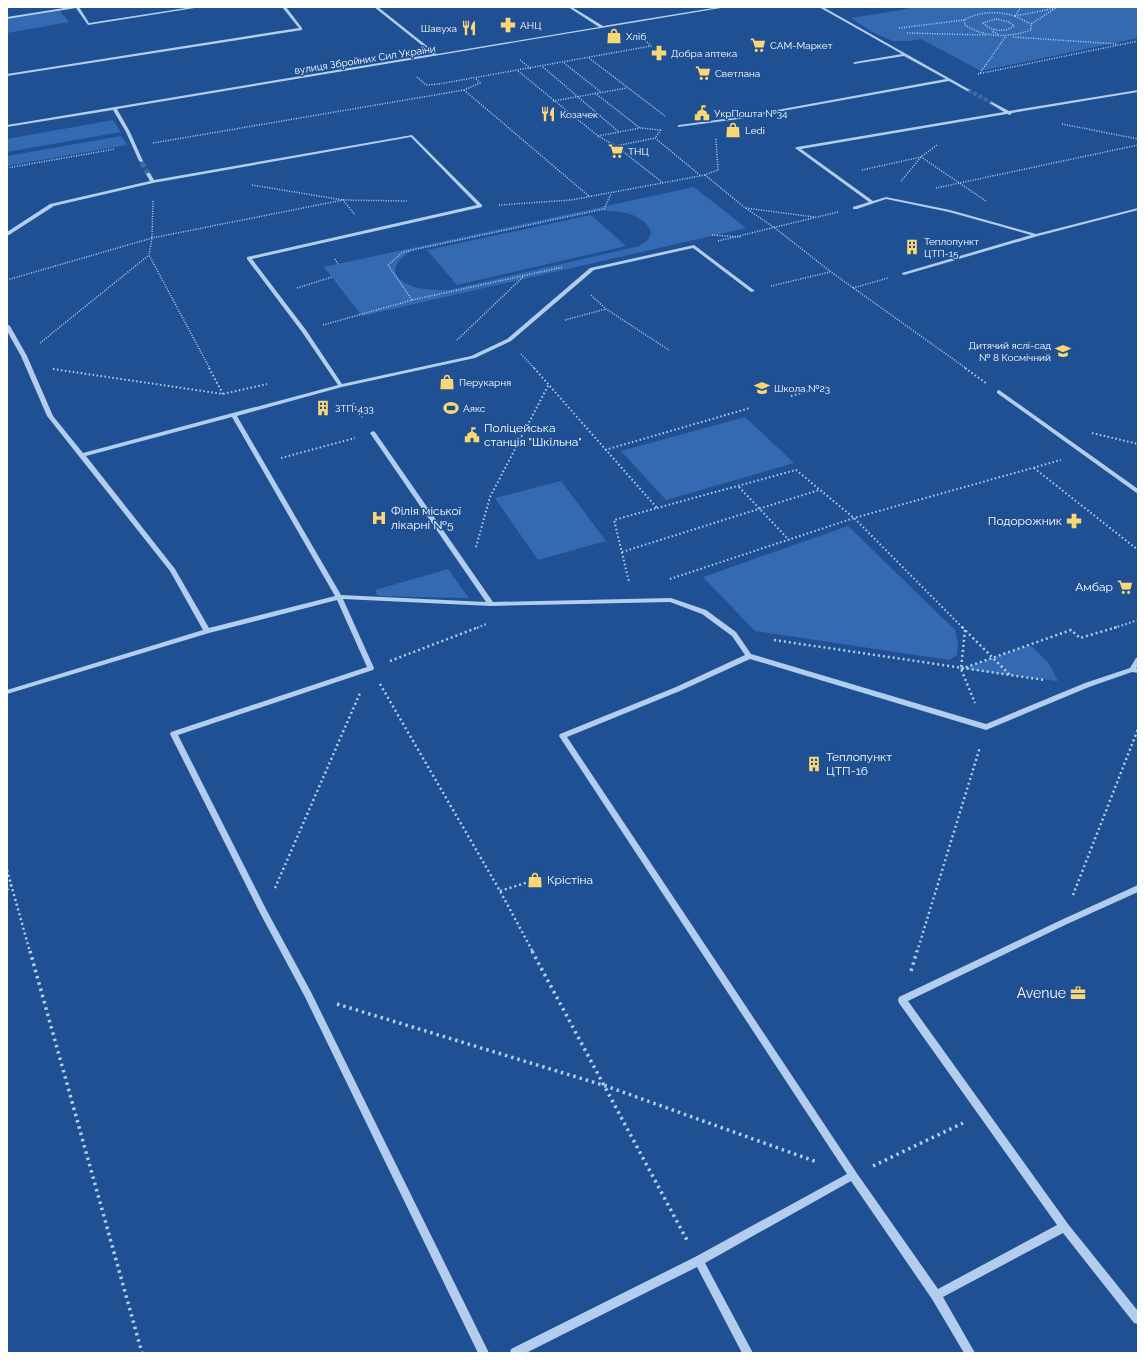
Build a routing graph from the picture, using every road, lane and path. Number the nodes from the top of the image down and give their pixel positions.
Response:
1 (77, 7) edge
2 (199, 7) edge
3 (284, 7) edge
4 (376, 7) edge
5 (570, 7) edge
6 (725, 7) edge
7 (821, 7) edge
8 (1021, 7) edge
9 (1057, 7) edge
10 (1062, 7) edge
11 (1015, 16) junction
12 (7, 18) edge
13 (964, 20) junction
14 (1003, 20) junction
15 (1031, 24) junction
16 (602, 27) junction
17 (994, 29) junction
18 (863, 32) junction
19 (904, 33) dead end
20 (1006, 36) junction
21 (644, 38) dead end
22 (1138, 41) edge
23 (1120, 45) junction
24 (436, 55) junction
25 (903, 55) junction
26 (589, 58) junction
27 (564, 62) junction
28 (855, 63) dead end
29 (543, 66) junction
30 (518, 71) junction
31 (979, 73) junction
32 (7, 75) edge
33 (417, 77) dead end
34 (475, 78) junction
35 (948, 80) junction
36 (628, 88) junction
37 (464, 90) junction
38 (968, 90) tunnel mouth
39 (1138, 91) edge
40 (602, 92) junction
41 (594, 93) junction
42 (577, 96) junction
43 (553, 101) junction
44 (992, 103) tunnel mouth
45 (114, 108) junction
46 (1010, 114) junction
47 (739, 118) junction
48 (1055, 123) dead end
49 (7, 126) edge
50 (679, 126) junction
51 (640, 128) junction
52 (661, 130) junction
53 (619, 132) junction
54 (598, 136) junction
55 (655, 138) junction
56 (1138, 140) edge
57 (939, 144) dead end
58 (1138, 145) edge
59 (133, 146) junction
60 (616, 146) junction
61 (922, 157) junction
62 (141, 161) tunnel mouth
63 (7, 168) edge
64 (148, 174) tunnel mouth
65 (702, 176) dead end
66 (836, 176) junction
67 (153, 182) junction
68 (960, 183) junction
69 (664, 184) dead end
70 (931, 189) dead end
71 (611, 193) dead end
72 (590, 197) dead end
73 (886, 198) junction
74 (343, 200) dead end
75 (872, 202) junction
76 (992, 205) dead end
77 (744, 207) junction
78 (855, 208) joint
79 (1138, 209) edge
80 (817, 218) junction
81 (775, 228) junction
82 (7, 234) edge
83 (1036, 235) junction
84 (152, 238) junction
85 (694, 246) junction
86 (149, 255) junction
87 (830, 272) junction
88 (904, 274) joint
89 (524, 276) dead end
90 (332, 277) dead end
91 (7, 280) edge
92 (576, 281) junction
93 (853, 288) junction
94 (753, 291) joint
95 (275, 294) junction
96 (7, 326) edge
97 (304, 331) junction
98 (509, 340) junction
99 (669, 350) dead end
100 (24, 356) junction
101 (28, 366) junction
102 (429, 366) junction
103 (269, 383) dead end
104 (549, 384) junction
105 (341, 386) junction
106 (826, 386) dead end
107 (999, 392) joint
108 (223, 394) junction
109 (792, 396) dead end
110 (750, 408) dead end
111 (233, 414) junction
112 (373, 433) junction
113 (605, 450) junction
114 (1085, 453) junction
115 (82, 455) junction
116 (261, 464) junction
117 (1034, 468) junction
118 (738, 486) junction
119 (819, 490) junction
120 (1138, 492) edge
121 (658, 508) junction
122 (761, 509) junction
123 (854, 518) junction
124 (789, 540) junction
125 (1138, 550) edge
126 (622, 552) junction
127 (469, 572) junction
128 (669, 579) dead end
129 (339, 597) junction
130 (633, 601) junction
131 (492, 604) junction
132 (1138, 620) edge
133 (491, 623) dead end
134 (965, 630) junction
135 (208, 631) junction
136 (773, 640) dead end
137 (749, 656) junction
138 (993, 657) junction
139 (1138, 660) edge
140 (371, 668) junction
141 (961, 669) junction
142 (1135, 671) edge
143 (1011, 676) junction
144 (1050, 680) dead end
145 (7, 692) edge
146 (986, 727) junction
147 (1138, 729) edge
148 (7, 870) edge
149 (535, 880) dead end
150 (11, 885) junction
151 (1138, 888) edge
152 (7, 890) edge
153 (500, 891) junction
154 (264, 913) junction
155 (1062, 923) junction
156 (308, 995) junction
157 (902, 1000) junction
158 (606, 1086) junction
159 (983, 1113) junction
160 (853, 1175) junction
161 (1064, 1227) junction
162 (699, 1261) junction
163 (936, 1295) junction
164 (1138, 1318) edge
165 (142, 1353) edge
166 (484, 1353) edge
167 (515, 1353) edge
168 (748, 1353) edge
169 (970, 1353) edge

1 - 2 street
1 - 12 street
3 - 32 street
4 - 24 street
5 - 16 street
6 - 16 street, вулиця Збройних Сил України
7 - 18 street
8 - 11 path
9 - 10 path
9 - 11 path
9 - 15 path
11 - 13 path
11 - 14 path
11 - 15 path
13 - 18 path
13 - 20 path
14 - 17 path
14 - 17 path
15 - 20 path
16 - 24 street, вулиця Збройних Сил України
17 - 20 path
18 - 25 street
19 - 20 path
20 - 23 path
20 - 31 path
21 - 26 path
22 - 23 path
23 - 31 path
24 - 45 street, вулиця Збройних Сил України
25 - 28 street
25 - 35 street
26 - 27 path
26 - 36 path
27 - 29 path
27 - 40 path
29 - 30 path
29 - 42 path
30 - 34 path
30 - 43 path
31 - 35 path
33 - 34 path
34 - 37 path
35 - 38 street
35 - 47 street
36 - 40 path
36 - 50 path
37 - 59 path
37 - 72 path
39 - 46 street
40 - 41 path
41 - 42 path
41 - 51 path
42 - 43 path
42 - 53 path
43 - 54 path
44 - 46 street
45 - 49 street, вулиця Збройних Сил України
45 - 59 street
46 - 66 street
47 - 50 street
47 - 77 path
48 - 56 path
50 - 52 path
51 - 52 path
51 - 53 path
52 - 55 path
53 - 54 path
54 - 60 path
55 - 60 path
55 - 65 path
57 - 61 path
58 - 68 path
59 - 62 street
59 - 63 path
60 - 69 path
61 - 66 path
61 - 68 path
61 - 73 path
64 - 67 street
66 - 75 street
67 - 82 street
67 - 84 path
67 - 95 street
68 - 70 path
68 - 76 path
71 - 97 path
73 - 75 street
73 - 83 street
74 - 84 path
75 - 78 street
77 - 80 path
77 - 81 path
78 - 80 path
79 - 83 street
80 - 81 path
81 - 85 path
81 - 87 path
83 - 88 street
84 - 86 path
84 - 91 path
85 - 92 street
85 - 94 street
86 - 100 path
86 - 108 path
87 - 93 path
87 - 94 path
88 - 93 path
89 - 102 path
90 - 95 path
92 - 98 street
92 - 99 path
93 - 107 path
95 - 97 street
96 - 100 street
97 - 105 street
98 - 102 street
98 - 104 path
100 - 101 street
101 - 108 path
101 - 115 street
102 - 105 street
103 - 108 path
104 - 113 path
104 - 127 path
105 - 111 street
105 - 112 path
106 - 109 path
107 - 114 street
108 - 111 path
110 - 113 path
111 - 115 street
111 - 116 street
112 - 116 path
112 - 127 street
113 - 121 path
114 - 117 path
114 - 120 street
115 - 135 street
116 - 129 street
117 - 123 path
117 - 125 path
118 - 119 path
118 - 121 path
118 - 122 path
119 - 122 path
119 - 123 path
121 - 126 path
122 - 124 path
122 - 126 path
123 - 124 path
123 - 134 path
124 - 128 path
126 - 130 path
127 - 131 street
129 - 131 street
129 - 135 street
129 - 140 street
130 - 131 street
130 - 137 street
132 - 138 path
133 - 140 path
134 - 138 path
134 - 141 path
135 - 145 street
136 - 141 path
137 - 146 street
137 - 160 street
138 - 141 path
138 - 143 path
139 - 142 street
140 - 153 path
140 - 154 path
140 - 154 street
141 - 143 path
141 - 146 path
142 - 146 street
143 - 144 path
146 - 157 path
147 - 155 path
148 - 150 path
149 - 153 path
150 - 152 path
150 - 165 path
151 - 155 street
153 - 158 path
154 - 156 street
155 - 157 street
156 - 158 path
156 - 166 street
157 - 159 street
158 - 160 path
158 - 162 path
159 - 160 path
159 - 161 street
160 - 162 street
160 - 163 street
161 - 163 street
161 - 164 street
162 - 167 street
162 - 168 street
163 - 169 street

